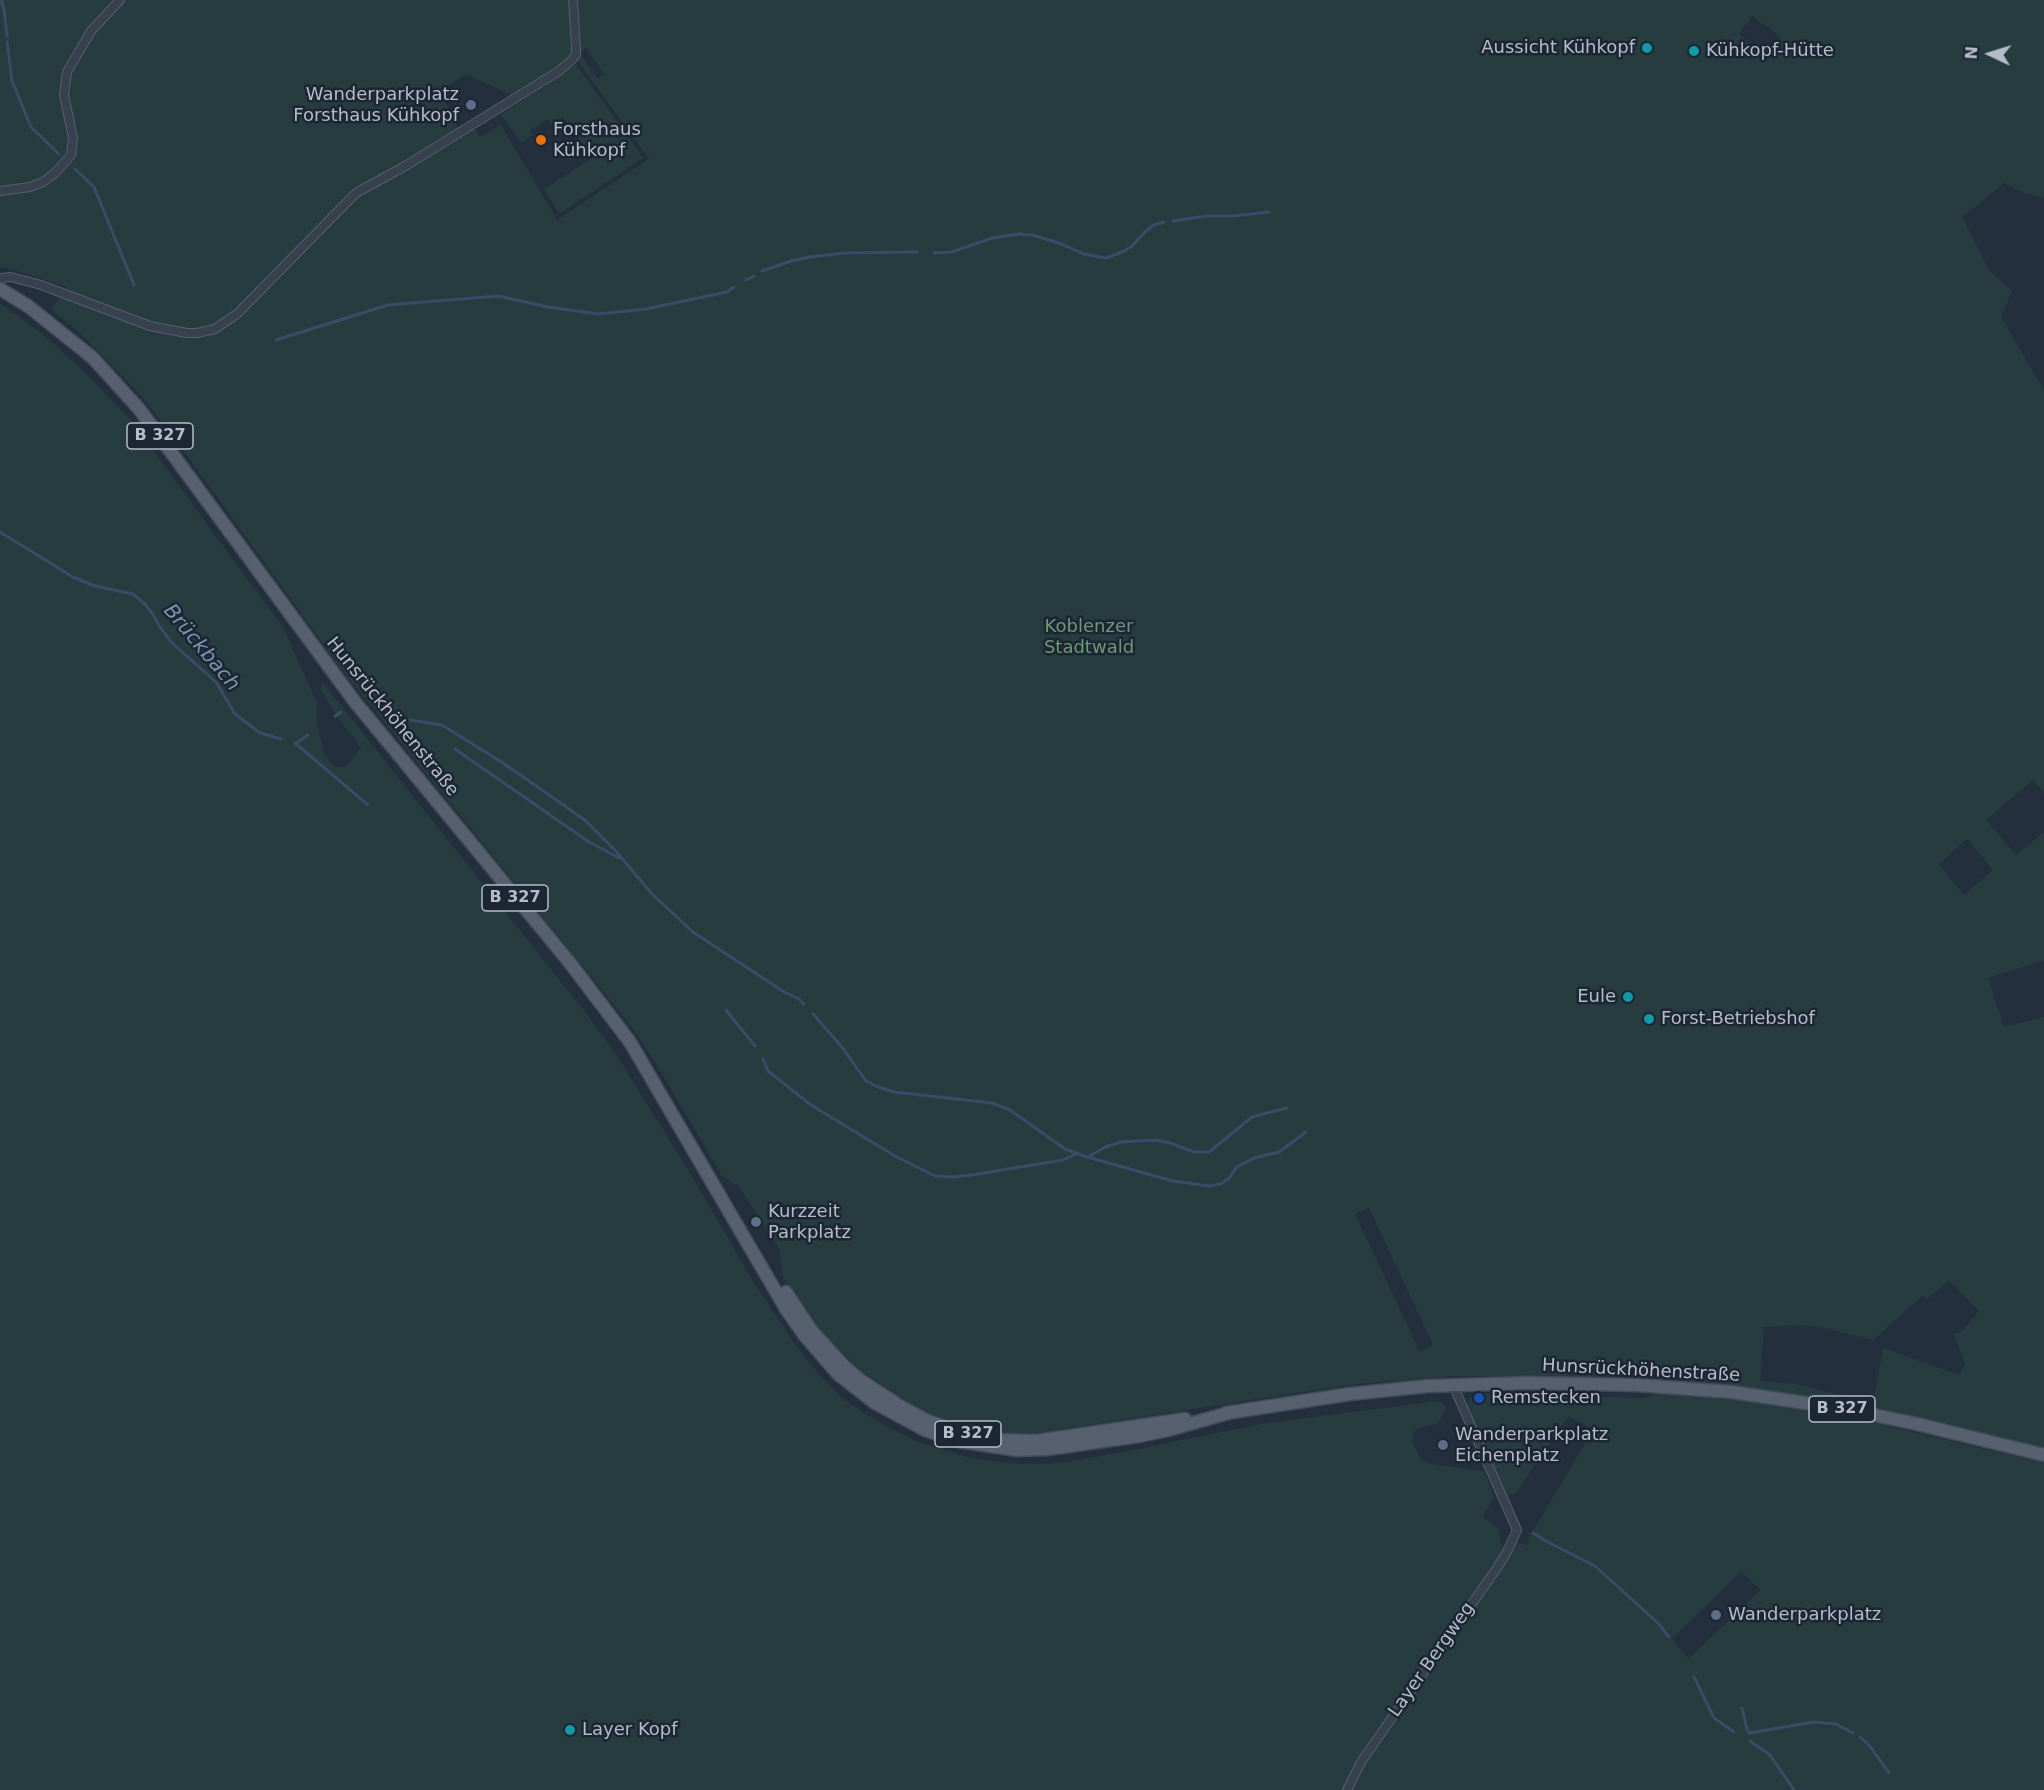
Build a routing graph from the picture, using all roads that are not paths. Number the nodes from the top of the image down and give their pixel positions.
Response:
1 (120, 0) edge
2 (573, 0) edge
3 (0, 192) edge
4 (0, 278) edge
5 (0, 289) edge
6 (1452, 1385) junction
7 (2044, 1455) edge
8 (1347, 1790) edge

1 - 3 street
2 - 4 street
5 - 6 main road, Hunsrückhöhenstraße / B 327
6 - 7 main road, Hunsrückhöhenstraße / B 327
6 - 8 street, Layer Bergweg

